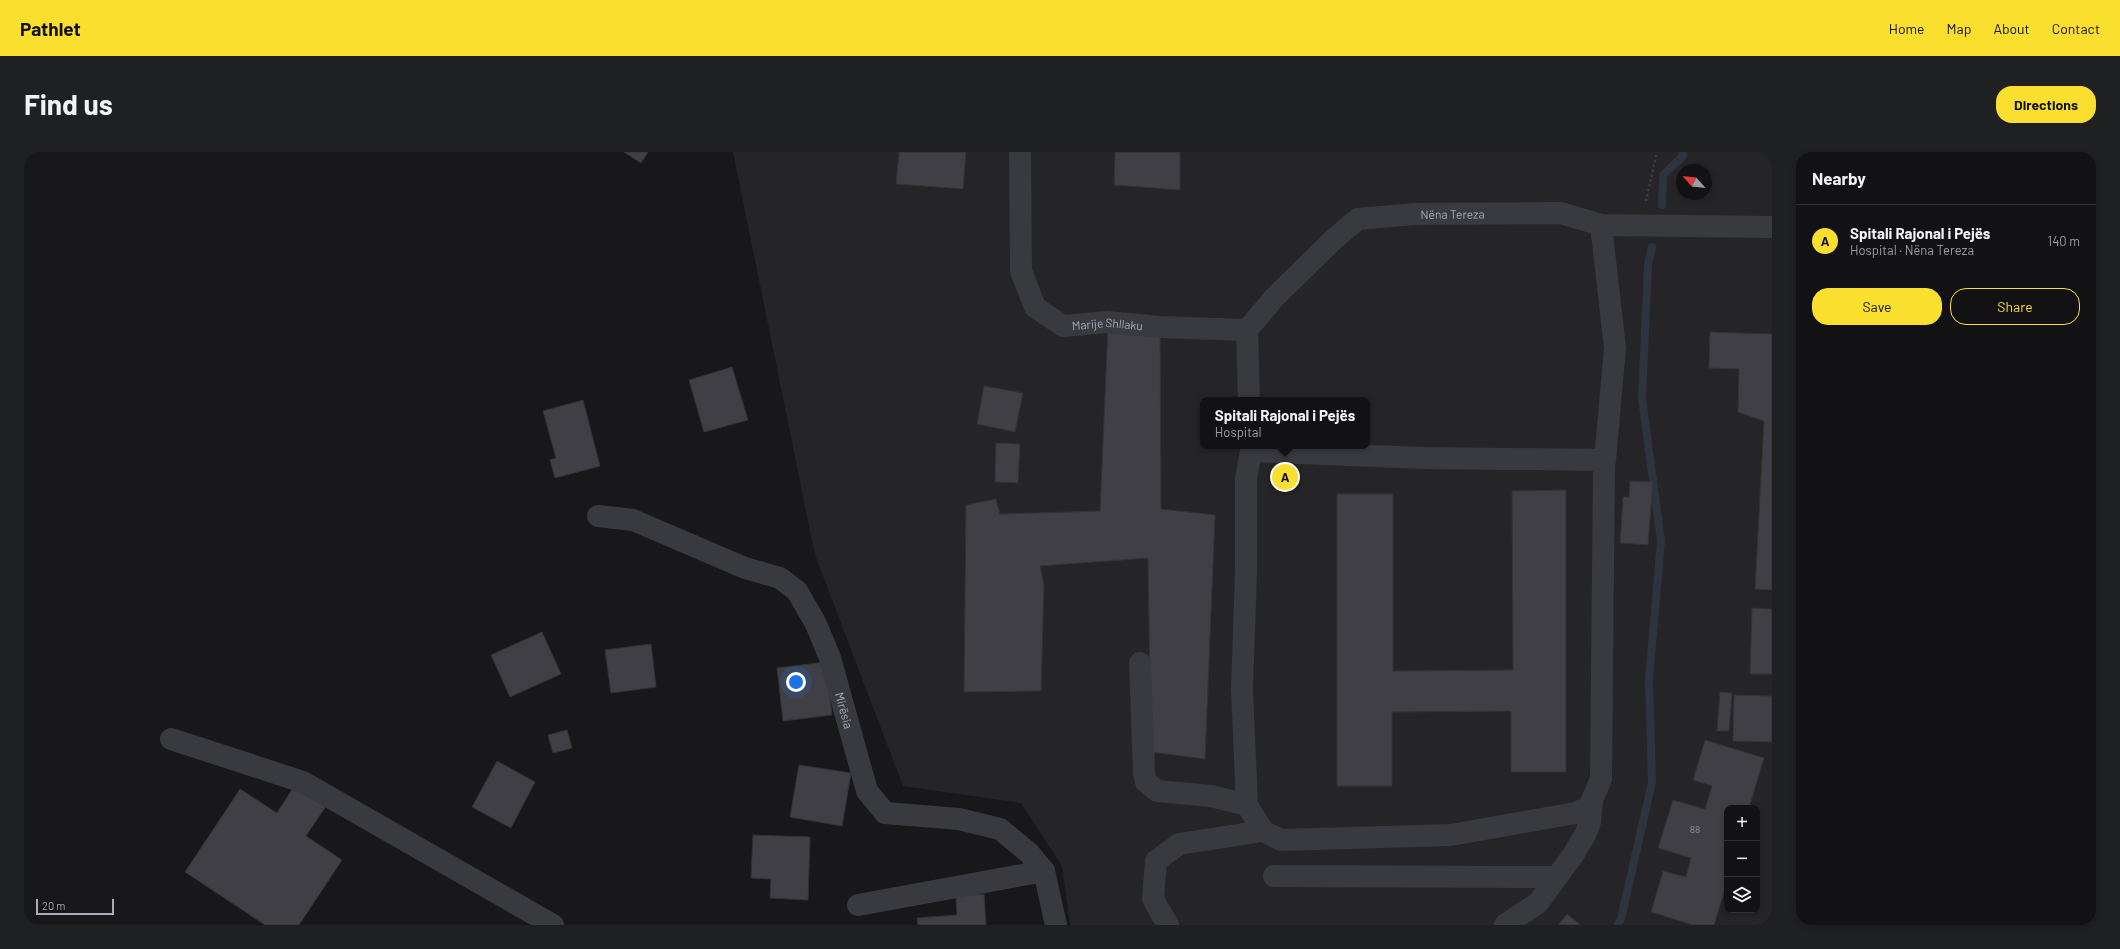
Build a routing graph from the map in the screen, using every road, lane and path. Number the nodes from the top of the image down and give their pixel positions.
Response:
1 (1020, 152) edge
2 (1657, 152) edge
3 (1601, 225) junction
4 (1640, 225) junction
5 (1772, 228) edge
6 (1247, 330) junction
7 (1249, 397) edge
8 (1251, 449) edge
9 (1605, 460) junction
10 (598, 516) dead end
11 (1140, 663) dead end
12 (171, 739) dead end
13 (1592, 801) junction
14 (1247, 805) junction
15 (1263, 830) junction
16 (1044, 870) junction
17 (1274, 876) dead end
18 (1557, 877) junction
19 (858, 905) dead end
20 (552, 925) edge
21 (1056, 925) edge
22 (1168, 925) edge
23 (1505, 925) edge

1 - 6 street, Marije Shllaku
2 - 4 path
3 - 4 street, Nëna Tereza
3 - 6 street, Nëna Tereza
3 - 9 street
4 - 5 street, Nëna Tereza
6 - 7 street
8 - 9 street
8 - 14 street
9 - 13 street
10 - 16 street, Mirësia
11 - 14 street
12 - 20 street
13 - 15 street
13 - 18 street
14 - 15 street
15 - 22 street
16 - 19 street
16 - 21 street, Mirësia
17 - 18 street
18 - 23 street

